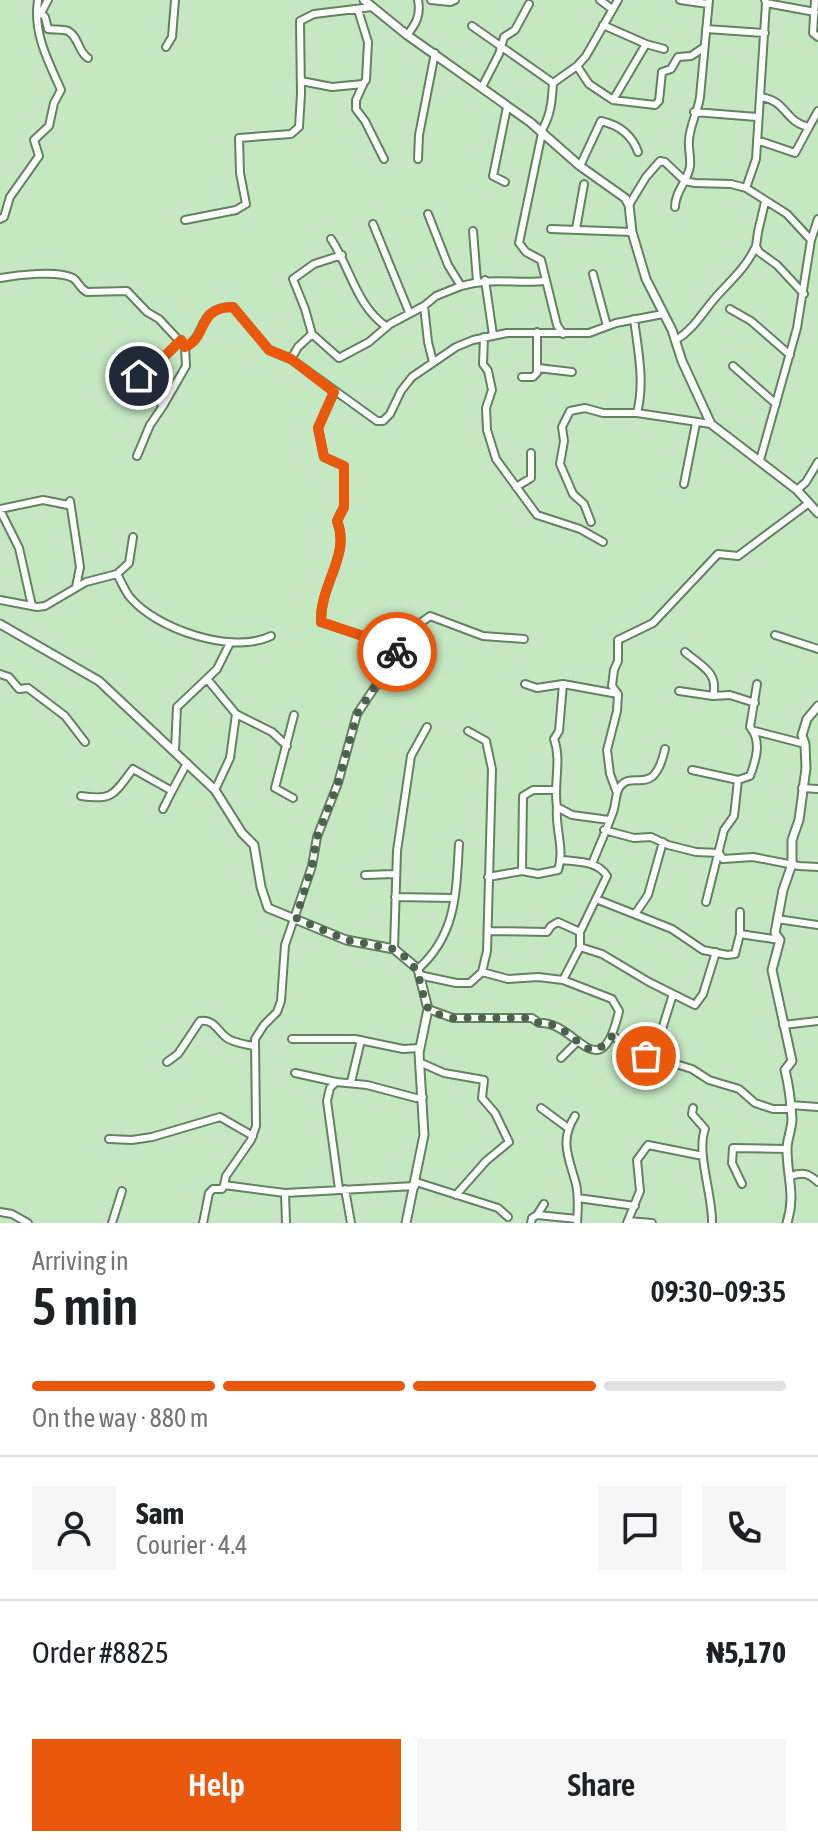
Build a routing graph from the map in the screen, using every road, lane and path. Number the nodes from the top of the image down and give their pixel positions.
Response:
1 (38, 0) edge
2 (48, 0) edge
3 (175, 0) edge
4 (364, 0) edge
5 (418, 0) edge
6 (431, 0) edge
7 (455, 0) edge
8 (600, 0) edge
9 (618, 0) edge
10 (680, 0) edge
11 (815, 0) edge
12 (708, 2) edge
13 (766, 2) edge
14 (529, 4) dead end
15 (372, 7) junction
16 (612, 9) junction
17 (358, 10) junction
18 (39, 11) junction
19 (815, 12) junction
20 (603, 25) junction
21 (472, 26) dead end
22 (706, 29) junction
23 (765, 33) junction
24 (407, 35) junction
25 (818, 37) edge
26 (646, 44) junction
27 (502, 46) junction
28 (166, 47) dead end
29 (704, 48) junction
30 (664, 49) dead end
31 (435, 53) junction
32 (88, 58) dead end
33 (577, 66) junction
34 (301, 81) junction
35 (553, 83) junction
36 (363, 84) junction
37 (482, 87) junction
38 (760, 97) junction
39 (613, 100) junction
40 (507, 107) junction
41 (818, 111) edge
42 (694, 112) junction
43 (757, 117) junction
44 (809, 127) junction
45 (543, 135) junction
46 (757, 140) junction
47 (638, 152) dead end
48 (384, 159) dead end
49 (418, 159) dead end
50 (580, 166) junction
51 (685, 181) junction
52 (505, 182) dead end
53 (584, 184) dead end
54 (746, 188) junction
55 (765, 202) junction
56 (629, 205) junction
57 (675, 207) dead end
58 (428, 214) dead end
59 (0, 219) edge
60 (818, 219) edge
61 (185, 220) dead end
62 (373, 224) dead end
63 (551, 229) dead end
64 (576, 229) junction
65 (473, 231) dead end
66 (632, 232) junction
67 (331, 239) dead end
68 (811, 240) junction
69 (756, 246) junction
70 (342, 255) junction
71 (593, 274) dead end
72 (0, 278) edge
73 (481, 281) junction
74 (546, 281) junction
75 (461, 286) junction
76 (804, 294) junction
77 (424, 306) junction
78 (730, 309) dead end
79 (409, 312) junction
80 (663, 314) junction
81 (634, 319) junction
82 (607, 326) junction
83 (387, 327) junction
84 (537, 332) junction
85 (312, 334) junction
86 (563, 334) junction
87 (493, 335) junction
88 (484, 337) junction
89 (676, 340) junction
90 (183, 344) junction
91 (790, 355) junction
92 (291, 359) junction
93 (433, 362) junction
94 (733, 366) dead end
95 (538, 368) junction
96 (572, 372) dead end
97 (522, 377) dead end
98 (334, 392) junction
99 (776, 404) junction
100 (163, 406) junction
101 (637, 413) junction
102 (696, 423) junction
103 (711, 424) junction
104 (531, 453) dead end
105 (137, 456) dead end
106 (760, 460) junction
107 (818, 462) edge
108 (684, 484) dead end
109 (516, 487) junction
110 (797, 490) junction
111 (809, 503) junction
112 (0, 509) edge
113 (818, 513) edge
114 (591, 522) dead end
115 (2, 523) edge
116 (133, 537) dead end
117 (603, 542) dead end
118 (117, 574) junction
119 (76, 587) junction
120 (0, 600) edge
121 (32, 606) junction
122 (0, 624) edge
123 (775, 635) dead end
124 (271, 636) dead end
125 (524, 639) dead end
126 (230, 643) junction
127 (399, 648) junction
128 (818, 649) edge
129 (685, 652) dead end
130 (0, 674) edge
131 (208, 680) junction
132 (525, 684) dead end
133 (563, 684) junction
134 (757, 684) dead end
135 (679, 691) dead end
136 (618, 694) junction
137 (713, 696) junction
138 (755, 703) junction
139 (818, 706) edge
140 (236, 714) junction
141 (294, 715) dead end
142 (427, 727) dead end
143 (468, 731) dead end
144 (755, 731) junction
145 (85, 742) dead end
146 (805, 744) junction
147 (287, 746) junction
148 (665, 749) dead end
149 (175, 750) junction
150 (187, 763) junction
151 (692, 770) dead end
152 (738, 780) junction
153 (802, 788) junction
154 (818, 789) edge
155 (215, 790) junction
156 (555, 790) junction
157 (172, 791) junction
158 (617, 793) junction
159 (81, 796) dead end
160 (293, 798) dead end
161 (557, 807) junction
162 (163, 809) dead end
163 (609, 820) junction
164 (604, 830) junction
165 (663, 842) junction
166 (459, 844) dead end
167 (719, 853) junction
168 (562, 860) junction
169 (592, 864) junction
170 (792, 864) junction
171 (818, 867) edge
172 (522, 871) junction
173 (395, 874) junction
174 (365, 875) dead end
175 (488, 877) junction
176 (395, 897) junction
177 (454, 898) junction
178 (596, 899) junction
179 (706, 902) dead end
180 (740, 912) dead end
181 (635, 914) junction
182 (296, 918) junction
183 (777, 919) junction
184 (818, 925) edge
185 (489, 931) junction
186 (580, 932) junction
187 (740, 934) junction
188 (780, 940) junction
189 (580, 947) junction
190 (394, 949) junction
191 (716, 952) junction
192 (419, 972) junction
193 (482, 972) junction
194 (563, 980) junction
195 (673, 994) junction
196 (428, 1009) junction
197 (818, 1021) edge
198 (783, 1025) junction
199 (613, 1035) junction
200 (292, 1039) dead end
201 (361, 1040) junction
202 (578, 1041) junction
203 (253, 1046) junction
204 (420, 1048) junction
205 (561, 1058) dead end
206 (653, 1058) junction
207 (167, 1062) dead end
208 (419, 1062) junction
209 (295, 1073) dead end
210 (336, 1082) junction
211 (351, 1082) junction
212 (423, 1097) junction
213 (789, 1107) junction
214 (818, 1107) edge
215 (541, 1108) dead end
216 (693, 1108) dead end
217 (575, 1116) dead end
218 (568, 1128) junction
219 (253, 1136) junction
220 (109, 1139) dead end
221 (787, 1149) junction
222 (703, 1156) junction
223 (791, 1176) junction
224 (818, 1182) edge
225 (415, 1184) junction
226 (742, 1184) dead end
227 (224, 1185) junction
228 (342, 1189) junction
229 (122, 1191) dead end
230 (285, 1193) junction
231 (456, 1195) junction
232 (578, 1198) junction
233 (544, 1204) dead end
234 (635, 1206) junction
235 (0, 1212) edge
236 (537, 1215) junction
237 (508, 1217) dead end
238 (577, 1221) edge
239 (628, 1222) edge
240 (28, 1223) edge
241 (112, 1223) edge
242 (203, 1223) edge
243 (286, 1223) edge
244 (351, 1223) edge
245 (406, 1223) edge
246 (531, 1223) edge
247 (652, 1223) edge
248 (712, 1223) edge
249 (787, 1223) edge

1 - 18 street
2 - 18 street
3 - 28 street
4 - 15 street
5 - 24 street
6 - 7 street
8 - 16 street
9 - 16 street
10 - 12 street
11 - 19 street
12 - 22 street
13 - 19 street
13 - 23 street
14 - 27 street
15 - 17 street
15 - 24 street
16 - 20 street
17 - 34 street
17 - 36 street
18 - 32 street
18 - 59 street
19 - 25 street
20 - 26 street
20 - 33 street
21 - 27 street
22 - 23 street
22 - 29 street
23 - 38 street
24 - 31 street
26 - 30 street
26 - 39 street
27 - 35 street
27 - 37 street
29 - 39 street
29 - 42 street
31 - 37 street
31 - 49 street
33 - 35 street
33 - 39 street
34 - 36 street
34 - 61 street
35 - 45 street
36 - 48 street
37 - 40 street
38 - 43 street
38 - 44 street
40 - 45 street
40 - 52 street
41 - 44 street
42 - 43 street
42 - 51 street
43 - 46 street
44 - 46 street
45 - 50 street
45 - 74 street
46 - 54 street
47 - 50 street
50 - 56 street
51 - 54 street
51 - 56 street
51 - 57 street
53 - 64 street
54 - 55 street
55 - 68 street
55 - 69 street
56 - 66 street
58 - 75 street
60 - 68 street
62 - 79 street
63 - 64 street
64 - 66 street
65 - 73 street
66 - 80 street
67 - 70 street
68 - 76 street
69 - 76 street
69 - 89 street
70 - 83 street
70 - 85 street
71 - 82 street
72 - 90 street
73 - 74 street
73 - 75 street
73 - 87 street
74 - 86 street
75 - 77 street
76 - 91 street
77 - 79 street
77 - 93 street
78 - 91 street
79 - 83 street
80 - 81 street
80 - 89 street
81 - 82 street
81 - 101 street
82 - 86 street
83 - 85 street
84 - 86 street
84 - 87 street
84 - 95 street
85 - 92 street
87 - 88 street
88 - 93 street
88 - 109 street
89 - 103 street
90 - 92 street
90 - 100 street
90 - 100 street
91 - 99 street
92 - 98 street
93 - 98 street
94 - 99 street
95 - 96 street
95 - 97 street
98 - 127 street
99 - 106 street
100 - 105 street
101 - 102 street
101 - 114 street
102 - 103 street
102 - 108 street
103 - 106 street
104 - 109 street
106 - 110 street
107 - 110 street
109 - 117 street
110 - 111 street
111 - 113 street
111 - 136 street
112 - 115 street
112 - 119 street
115 - 121 street
116 - 118 street
118 - 119 street
118 - 126 street
119 - 121 street
120 - 121 street
122 - 149 street
123 - 128 street
124 - 126 street
125 - 127 street
126 - 131 street
127 - 182 street
129 - 137 street
130 - 145 street
131 - 140 street
131 - 149 street
132 - 133 street
133 - 136 street
133 - 156 street
134 - 138 street
135 - 137 street
136 - 158 street
137 - 138 street
138 - 144 street
139 - 146 street
140 - 147 street
140 - 155 street
141 - 147 street
142 - 173 street
143 - 175 street
144 - 146 street
144 - 152 street
146 - 153 street
147 - 160 street
148 - 158 street
149 - 150 street
150 - 155 street
150 - 157 street
151 - 152 street
152 - 167 street
153 - 154 street
153 - 170 street
155 - 182 street
156 - 161 street
156 - 172 street
157 - 159 street
157 - 162 street
158 - 163 street
161 - 163 street
161 - 168 street
163 - 164 street
164 - 165 street
164 - 169 street
165 - 167 street
165 - 181 street
166 - 177 street
167 - 170 street
167 - 179 street
168 - 169 street
168 - 172 street
169 - 178 street
170 - 171 street
170 - 183 street
172 - 175 street
173 - 174 street
173 - 176 street
175 - 185 street
176 - 177 street
176 - 190 street
177 - 192 street
178 - 181 street
178 - 186 street
180 - 187 street
181 - 191 street
182 - 190 street
182 - 203 street
183 - 184 street
183 - 188 street
185 - 186 street
185 - 193 street
186 - 189 street
187 - 188 street
187 - 191 street
188 - 198 street
189 - 194 street
189 - 195 street
190 - 192 street
191 - 195 street
192 - 193 street
192 - 196 street
193 - 194 street
194 - 199 street
195 - 206 street
196 - 202 street
196 - 204 street
197 - 198 street
198 - 213 street
199 - 202 street
199 - 206 street
200 - 201 street
201 - 204 street
201 - 211 street
202 - 205 street
203 - 207 street
203 - 219 street
204 - 208 street
206 - 213 street
208 - 212 street
208 - 231 street
209 - 210 street
210 - 211 street
210 - 228 street
211 - 212 street
212 - 225 street
213 - 214 street
213 - 221 street
215 - 218 street
216 - 222 street
217 - 218 street
218 - 232 street
219 - 220 street
219 - 227 street
221 - 223 street
221 - 226 street
222 - 234 street
222 - 248 street
223 - 224 street
223 - 249 street
225 - 228 street
225 - 231 street
225 - 245 street
227 - 230 street
227 - 242 street
228 - 230 street
228 - 244 street
229 - 241 street
230 - 243 street
231 - 237 street
232 - 234 street
232 - 238 street
233 - 236 street
234 - 239 street
235 - 240 street
236 - 238 street
236 - 246 street
239 - 247 street

